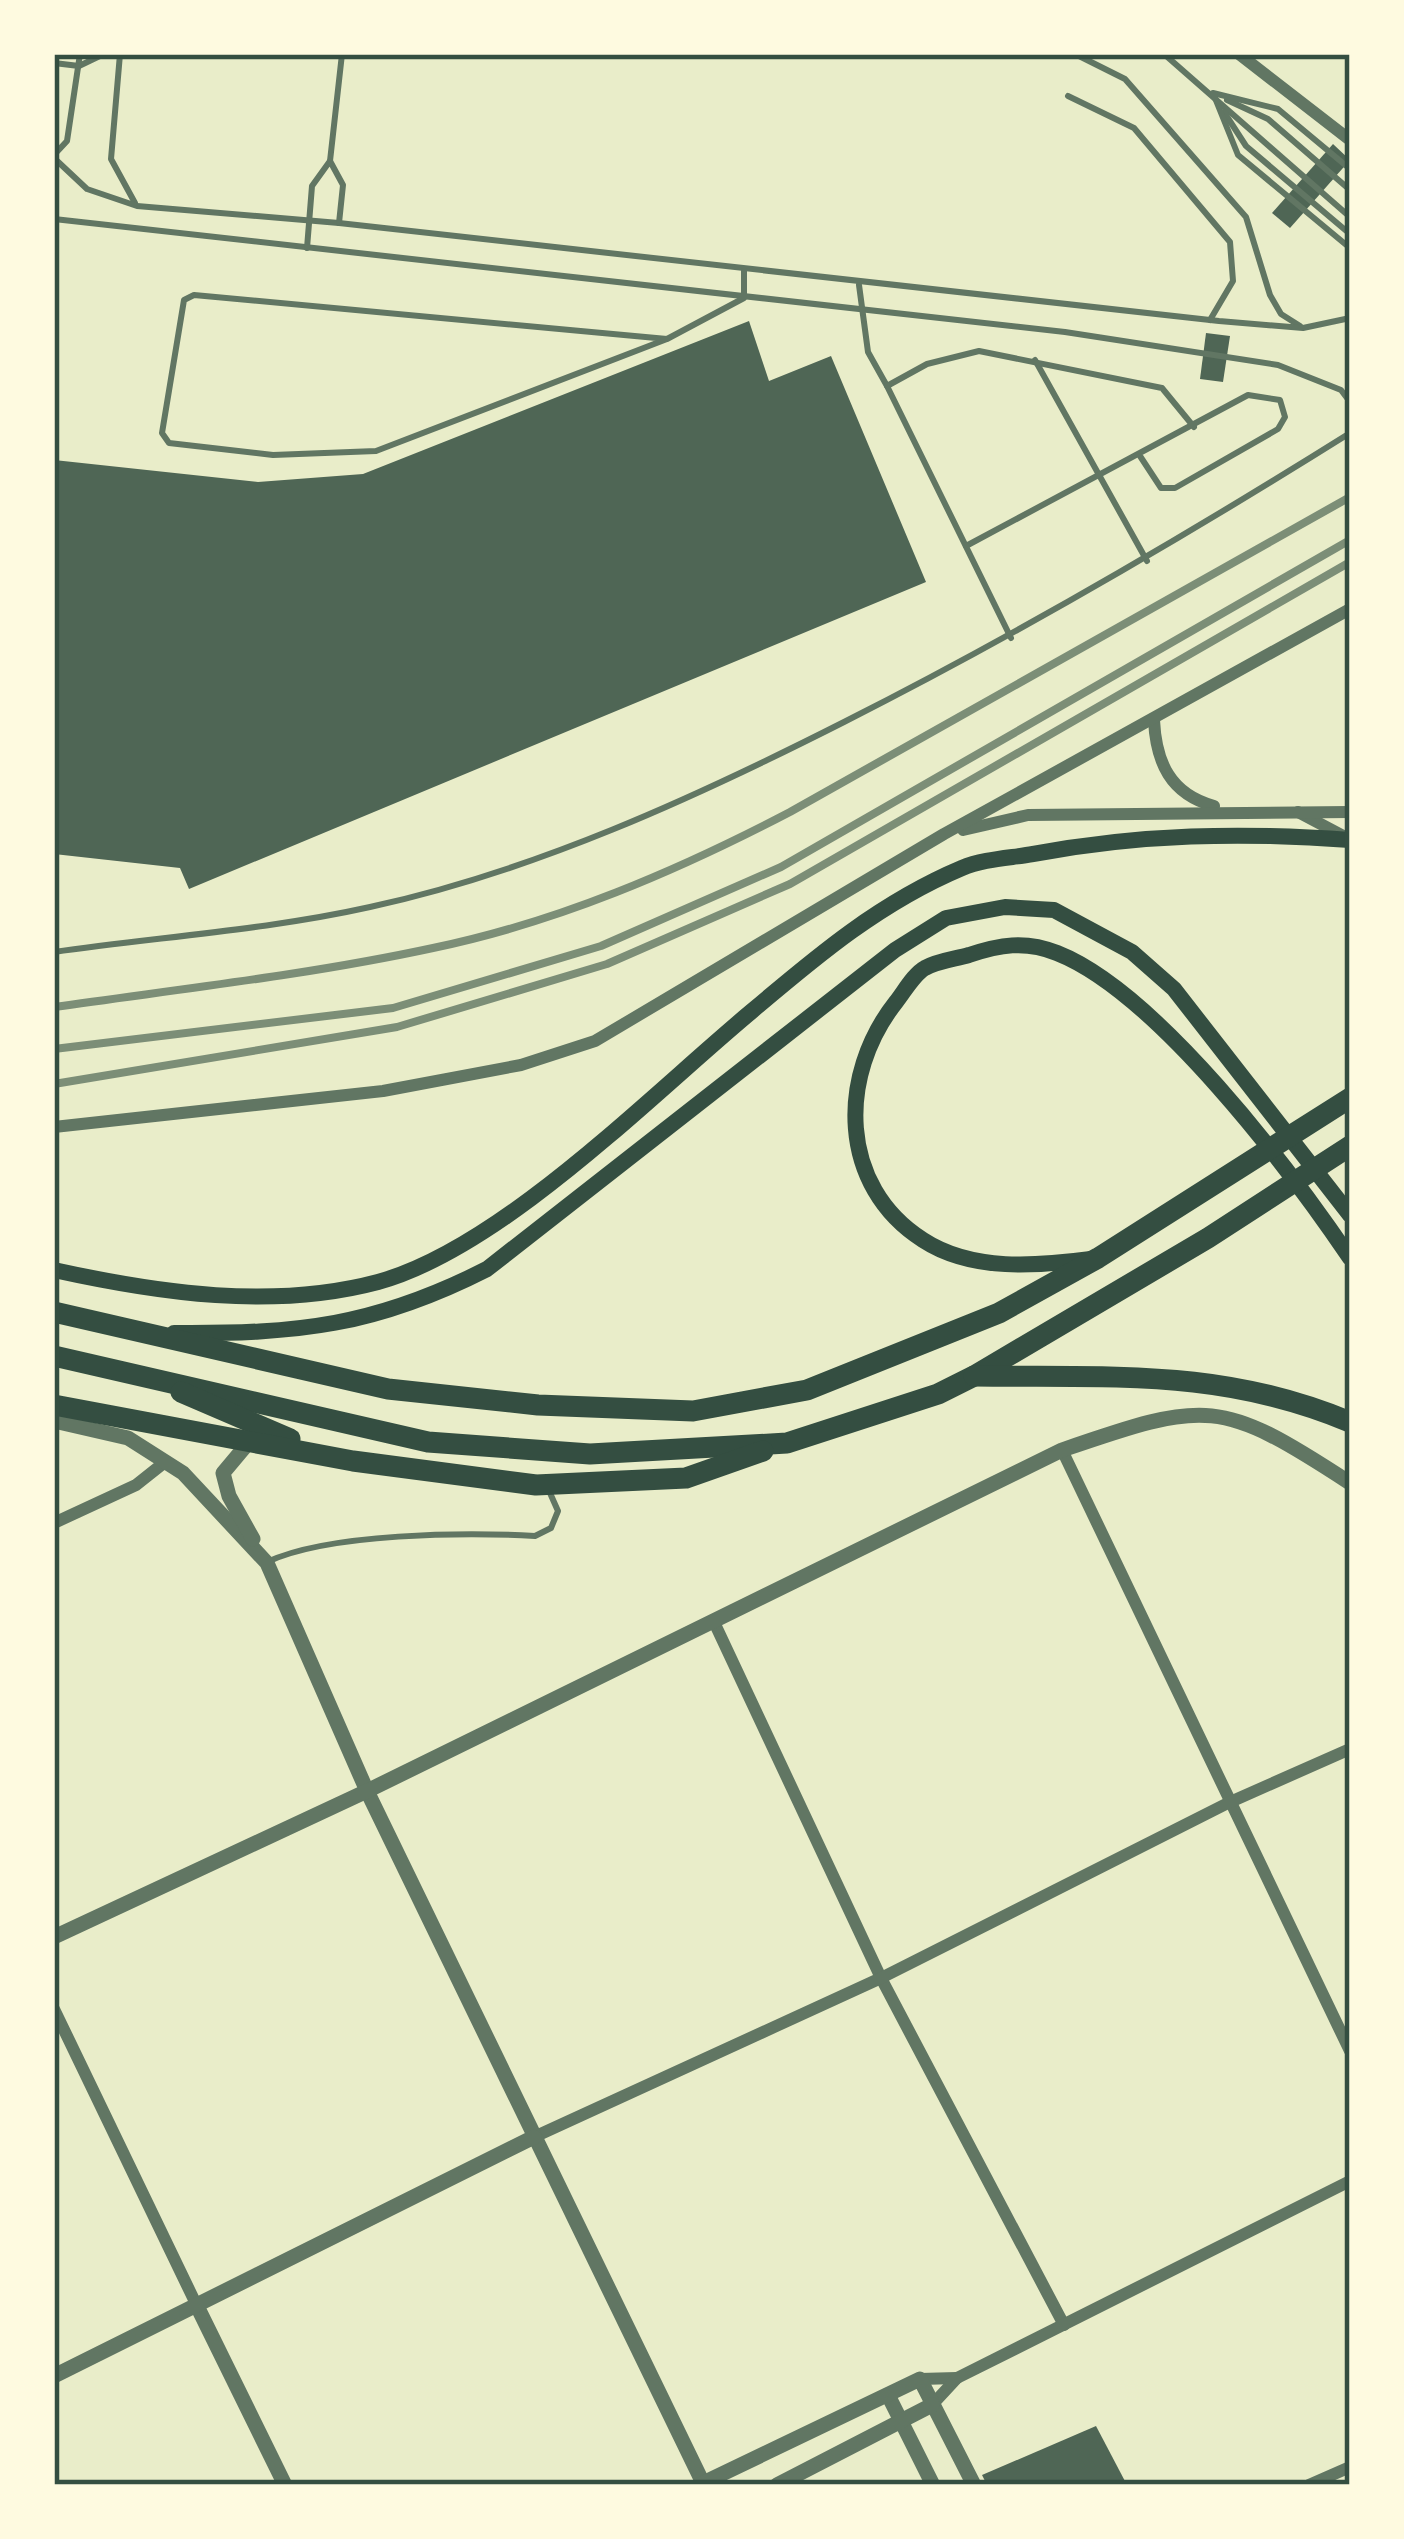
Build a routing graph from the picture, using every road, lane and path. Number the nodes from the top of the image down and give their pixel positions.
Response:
1 (80, 54) edge
2 (104, 54) edge
3 (120, 54) edge
4 (342, 54) edge
5 (1164, 54) edge
6 (1239, 54) edge
7 (1077, 55) edge
8 (54, 63) edge
9 (79, 66) junction
10 (1213, 93) junction
11 (1068, 96) dead end
12 (1350, 140) edge
13 (54, 156) edge
14 (330, 161) junction
15 (1350, 170) edge
16 (1350, 190) edge
17 (137, 206) junction
18 (1350, 217) edge
19 (54, 219) edge
20 (308, 220) junction
21 (339, 223) junction
22 (1350, 234) edge
23 (307, 248) junction
24 (1350, 248) edge
25 (744, 271) junction
26 (859, 285) junction
27 (744, 298) junction
28 (861, 310) junction
29 (1350, 318) edge
30 (1210, 320) junction
31 (1303, 328) junction
32 (668, 339) junction
33 (1036, 360) junction
34 (887, 386) junction
35 (1350, 402) edge
36 (1194, 427) junction
37 (1350, 433) edge
38 (1140, 456) junction
39 (1102, 476) junction
40 (966, 546) junction
41 (1147, 561) junction
42 (1350, 609) edge
43 (1011, 638) junction
44 (1154, 720) junction
45 (1226, 809) junction
46 (1295, 810) junction
47 (1350, 812) edge
48 (944, 834) junction
49 (1350, 839) edge
50 (54, 952) edge
51 (1350, 1098) edge
52 (54, 1127) edge
53 (1350, 1146) edge
54 (1350, 1215) edge
55 (1098, 1258) junction
56 (1350, 1258) edge
57 (54, 1270) edge
58 (54, 1312) edge
59 (143, 1332) junction
60 (54, 1356) edge
61 (137, 1372) junction
62 (974, 1376) junction
63 (54, 1405) edge
64 (54, 1421) edge
65 (1350, 1422) edge
66 (249, 1442) junction
67 (787, 1443) junction
68 (1062, 1450) junction
69 (353, 1461) junction
70 (165, 1462) junction
71 (1350, 1483) edge
72 (536, 1485) junction
73 (54, 1523) edge
74 (266, 1563) junction
75 (714, 1622) junction
76 (1350, 1749) edge
77 (367, 1791) junction
78 (1228, 1803) junction
79 (54, 1937) edge
80 (881, 1978) junction
81 (54, 2009) edge
82 (1350, 2051) edge
83 (534, 2137) junction
84 (1350, 2181) edge
85 (197, 2306) junction
86 (1064, 2325) junction
87 (54, 2376) edge
88 (956, 2378) junction
89 (920, 2379) junction
90 (887, 2395) junction
91 (932, 2404) junction
92 (900, 2422) junction
93 (1350, 2467) edge
94 (701, 2484) edge
95 (285, 2485) edge
96 (777, 2485) edge
97 (933, 2485) edge
98 (974, 2485) edge
99 (1309, 2485) edge

1 - 9 lane
2 - 9 lane
3 - 17 lane
4 - 14 lane
5 - 10 lane
6 - 12 street
7 - 31 lane
8 - 9 lane
9 - 13 lane
10 - 15 lane
10 - 16 lane
10 - 18 lane
10 - 22 lane
10 - 24 lane
11 - 30 lane
13 - 17 lane
14 - 20 lane
14 - 21 lane
17 - 20 lane
19 - 23 lane
20 - 21 lane
20 - 23 lane
21 - 25 lane
23 - 27 lane
25 - 26 lane
25 - 27 lane
26 - 28 lane
26 - 30 lane
27 - 28 lane
27 - 32 lane
28 - 34 lane
28 - 35 lane
29 - 31 lane
30 - 31 lane
32 - 32 lane
33 - 34 lane
33 - 36 lane
33 - 39 lane
34 - 40 lane
36 - 38 lane
36 - 38 lane
37 - 41 lane
38 - 39 lane
39 - 40 lane
39 - 41 lane
40 - 43 lane
41 - 43 lane
42 - 44 street
43 - 50 lane
44 - 45 street
44 - 48 street
45 - 46 street
45 - 48 street
46 - 47 street
46 - 49 street
48 - 52 street
49 - 57 main road
51 - 55 highway
53 - 62 highway
54 - 59 main road
55 - 56 main road
55 - 59 highway
58 - 59 highway
60 - 61 highway
61 - 67 highway
61 - 69 highway
62 - 65 highway
62 - 67 highway
63 - 66 highway
64 - 70 street
66 - 69 highway
66 - 74 street
67 - 72 highway
68 - 71 street
68 - 75 street
68 - 78 street
69 - 72 highway
70 - 73 street
70 - 74 street
72 - 74 lane
74 - 77 street
75 - 77 street
75 - 80 street
76 - 78 street
77 - 79 street
77 - 83 street
78 - 80 street
78 - 82 street
80 - 83 street
80 - 86 street
81 - 85 street
83 - 85 street
83 - 94 street
84 - 86 street
85 - 87 street
85 - 95 street
86 - 88 street
88 - 89 street
88 - 91 street
89 - 90 street
89 - 91 street
90 - 92 street
90 - 94 street
91 - 92 street
91 - 98 street
92 - 96 street
92 - 97 street
93 - 99 street

